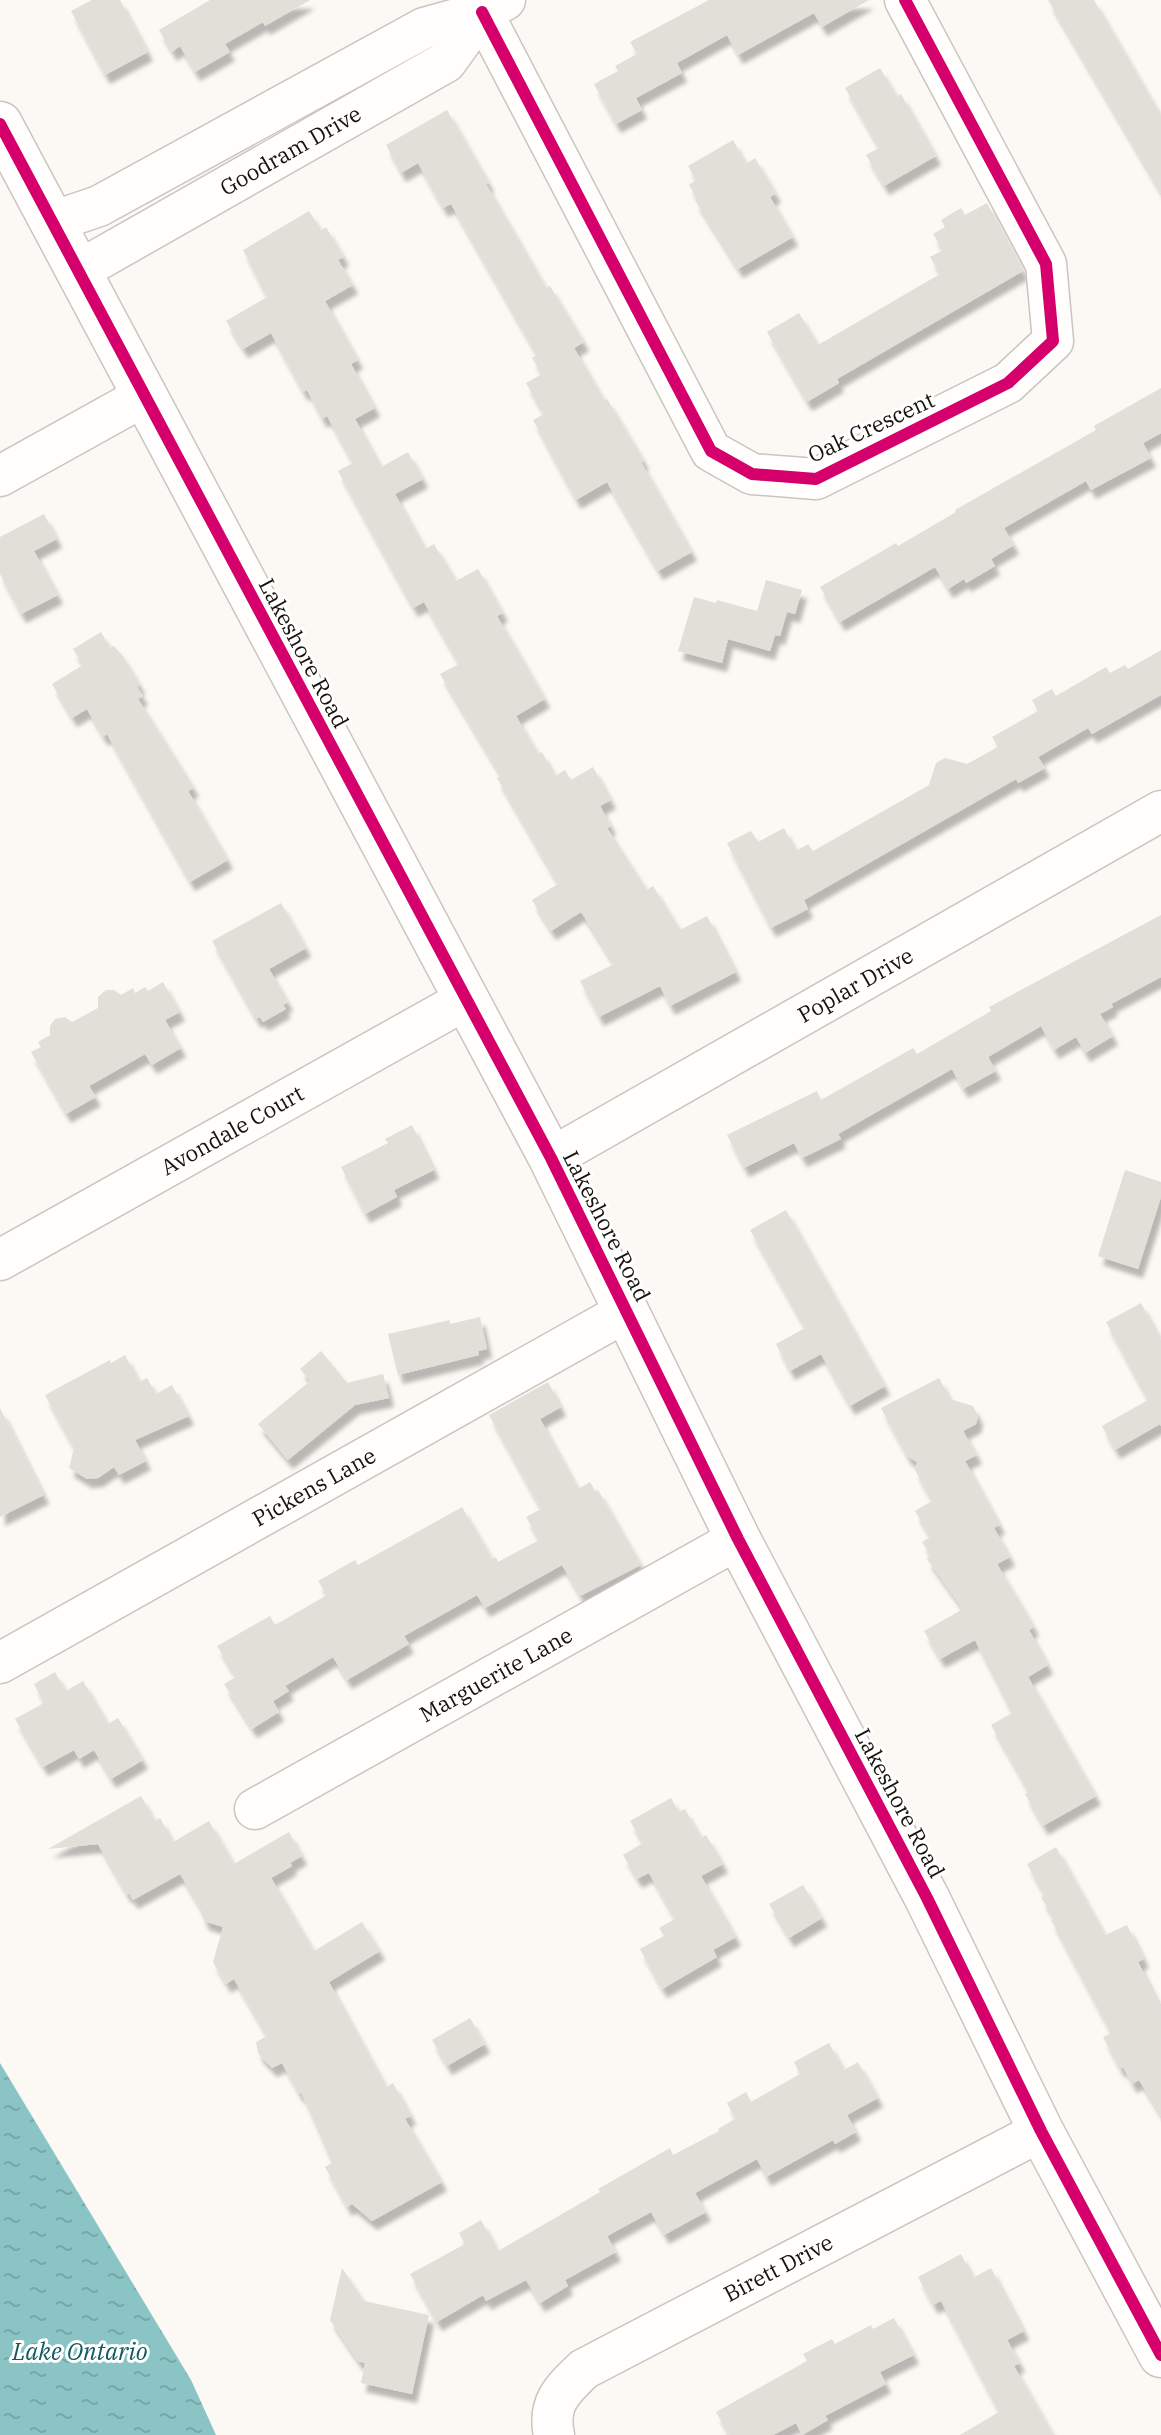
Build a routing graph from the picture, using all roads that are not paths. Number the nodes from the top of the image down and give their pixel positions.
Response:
1 (905, 0) edge
2 (494, 6) edge
3 (0, 124) edge
4 (52, 222) junction
5 (80, 270) junction
6 (146, 395) junction
7 (0, 476) edge
8 (1161, 811) edge
9 (465, 1000) junction
10 (551, 1158) junction
11 (0, 1260) edge
12 (627, 1311) junction
13 (738, 1539) junction
14 (0, 1663) edge
15 (255, 1809) dead end
16 (1041, 2131) junction
17 (1161, 2355) edge
18 (554, 2435) edge

1 - 2 street, Oak Crescent
2 - 4 street, Goodram Drive
2 - 5 street, Goodram Drive
3 - 4 main road, Lakeshore Road
4 - 5 main road, Lakeshore Road
5 - 6 main road, Lakeshore Road
6 - 7 street
6 - 9 main road, Lakeshore Road
8 - 10 street, Poplar Drive
9 - 10 main road, Lakeshore Road
9 - 11 street, Avondale Court
10 - 12 main road, Lakeshore Road
12 - 13 main road, Lakeshore Road
12 - 14 street, Pickens Lane
13 - 15 street, Marguerite Lane
13 - 16 main road, Lakeshore Road
16 - 17 main road, Lakeshore Road
16 - 18 street, Birett Drive

